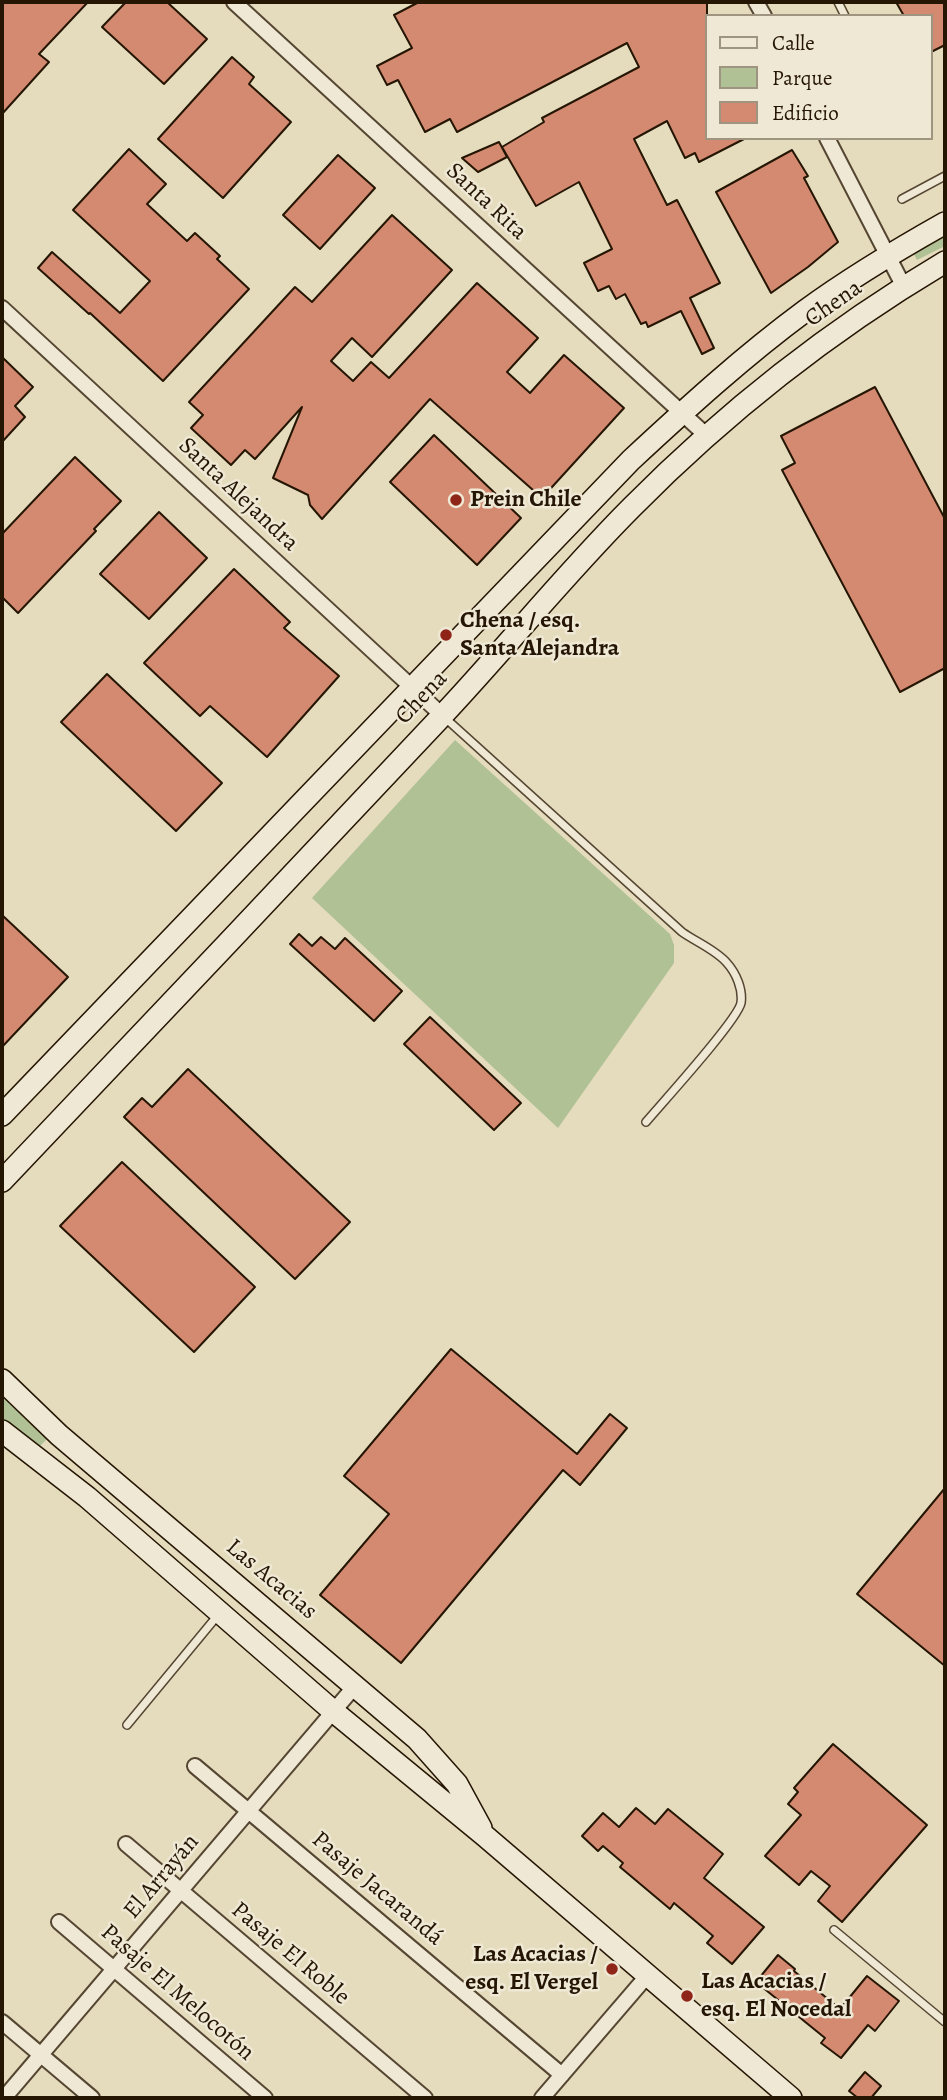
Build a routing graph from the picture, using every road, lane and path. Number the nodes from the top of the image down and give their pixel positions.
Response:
1 (234, 2) edge
2 (828, 140) edge
3 (945, 176) edge
4 (902, 199) dead end
5 (945, 223) edge
6 (888, 256) junction
7 (945, 262) edge
8 (904, 287) junction
9 (2, 308) edge
10 (681, 413) junction
11 (707, 436) junction
12 (411, 687) junction
13 (443, 716) junction
14 (2, 1115) edge
15 (646, 1122) dead end
16 (2, 1181) edge
17 (2, 1380) edge
18 (2, 1432) edge
19 (220, 1612) junction
20 (355, 1686) junction
21 (333, 1711) junction
22 (127, 1725) dead end
23 (195, 1766) dead end
24 (248, 1811) junction
25 (485, 1836) junction
26 (126, 1844) dead end
27 (180, 1891) junction
28 (59, 1922) dead end
29 (834, 1930) dead end
30 (114, 1969) junction
31 (647, 1976) junction
32 (2, 2022) edge
33 (945, 2022) edge
34 (41, 2055) junction
35 (562, 2075) junction
36 (4, 2098) edge
37 (92, 2098) edge
38 (265, 2098) edge
39 (425, 2098) edge
40 (542, 2098) edge
41 (791, 2098) edge

1 - 10 street, Santa Rita
2 - 6 street
3 - 4 lane
5 - 6 street, Chena
6 - 8 street
6 - 10 street, Chena
7 - 8 street, Chena
8 - 11 street, Chena
9 - 12 street, Santa Alejandra
10 - 11 street, Santa Rita
10 - 12 street, Chena
11 - 13 street, Chena
12 - 13 street, Santa Alejandra
12 - 14 street, Chena
13 - 15 lane
13 - 16 street, Chena
17 - 20 street, Las Acacias
18 - 19 street, Las Acacias
19 - 21 street, Las Acacias
19 - 22 lane
20 - 21 street, El Arrayán
20 - 25 street, Las Acacias
21 - 24 street, El Arrayán
21 - 25 street, Las Acacias
23 - 24 street, Pasaje Jacarandá
24 - 27 street, El Arrayán
24 - 35 street, Pasaje Jacarandá
25 - 31 street, Las Acacias
26 - 27 street, Pasaje El Roble
27 - 30 street, El Arrayán
27 - 39 street, Pasaje El Roble
28 - 30 street, Pasaje El Melocotón
29 - 33 lane
30 - 34 street, El Arrayán
30 - 38 street, Pasaje El Melocotón
31 - 35 street
31 - 41 street, Las Acacias
32 - 34 street
34 - 36 street, El Arrayán
34 - 37 street
35 - 40 street

